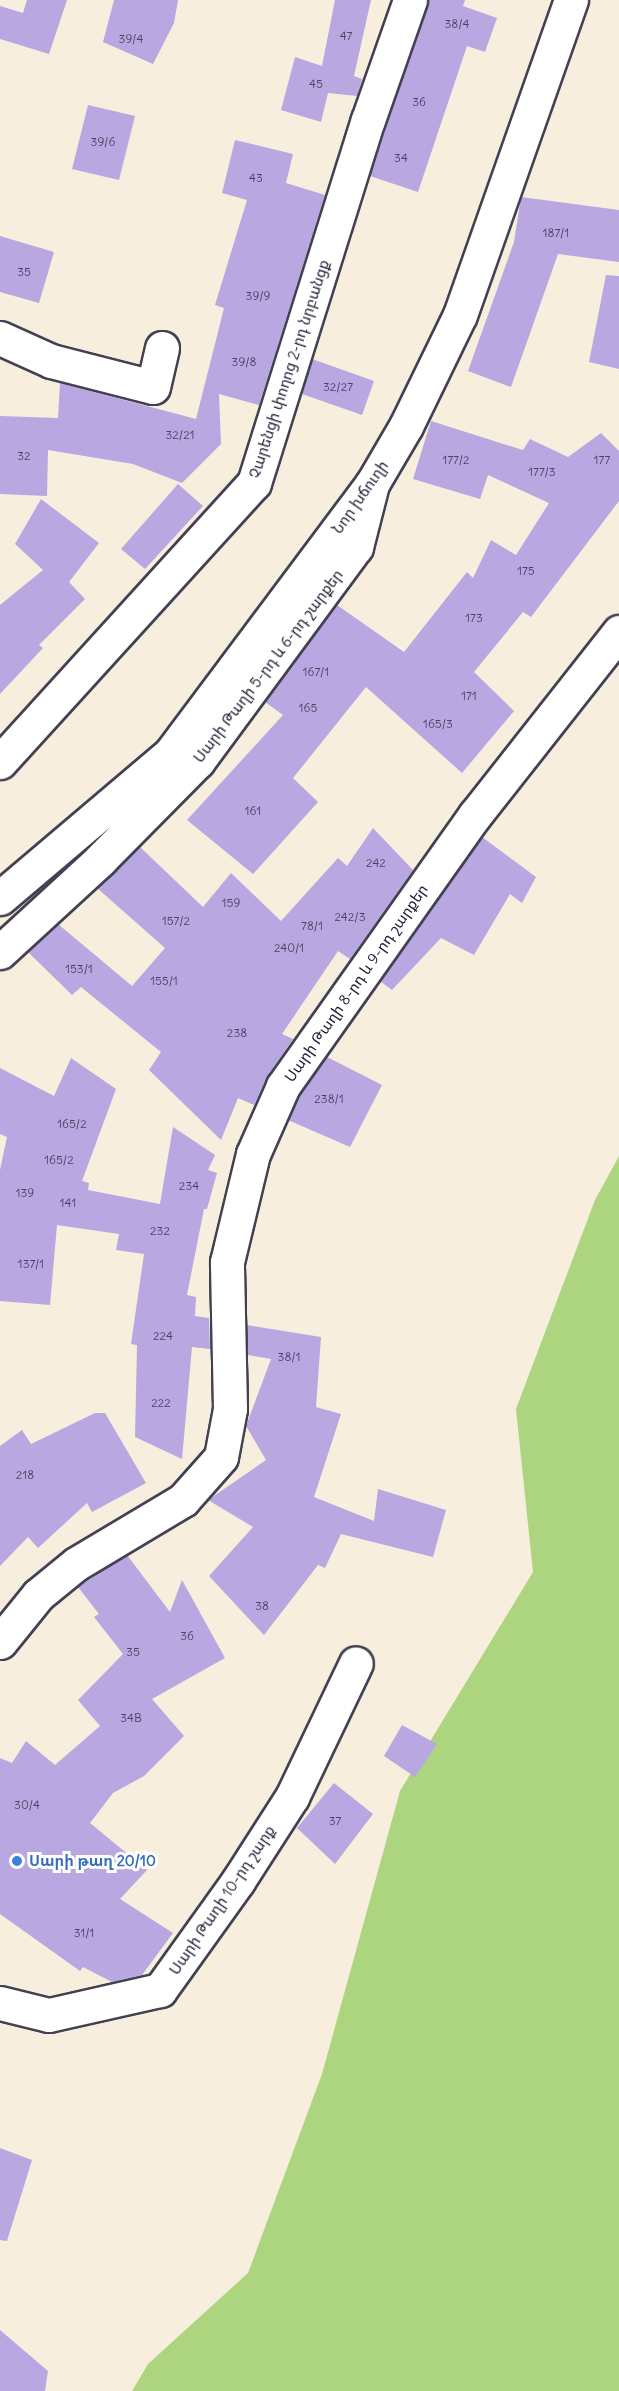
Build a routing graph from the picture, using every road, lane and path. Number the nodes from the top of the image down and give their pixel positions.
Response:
1 (410, 0) edge
2 (571, 0) edge
3 (0, 338) edge
4 (162, 348) dead end
5 (372, 484) junction
6 (619, 632) edge
7 (0, 762) edge
8 (0, 898) edge
9 (0, 952) edge
10 (0, 1642) edge
11 (356, 1662) dead end
12 (0, 2003) edge

1 - 7 street, Չարենցի փողոց 2-րդ նրբանցք
2 - 5 street, Նոր խճուղի
3 - 4 street
5 - 8 street, Նոր խճուղի
5 - 9 street, Սարի Թաղի 5-րդ և 6-րդ շարքեր
6 - 10 street, Սարի Թաղի 8-րդ և 9-րդ շարքեր
11 - 12 street, Սարի Թաղի 10-րդ շարք

